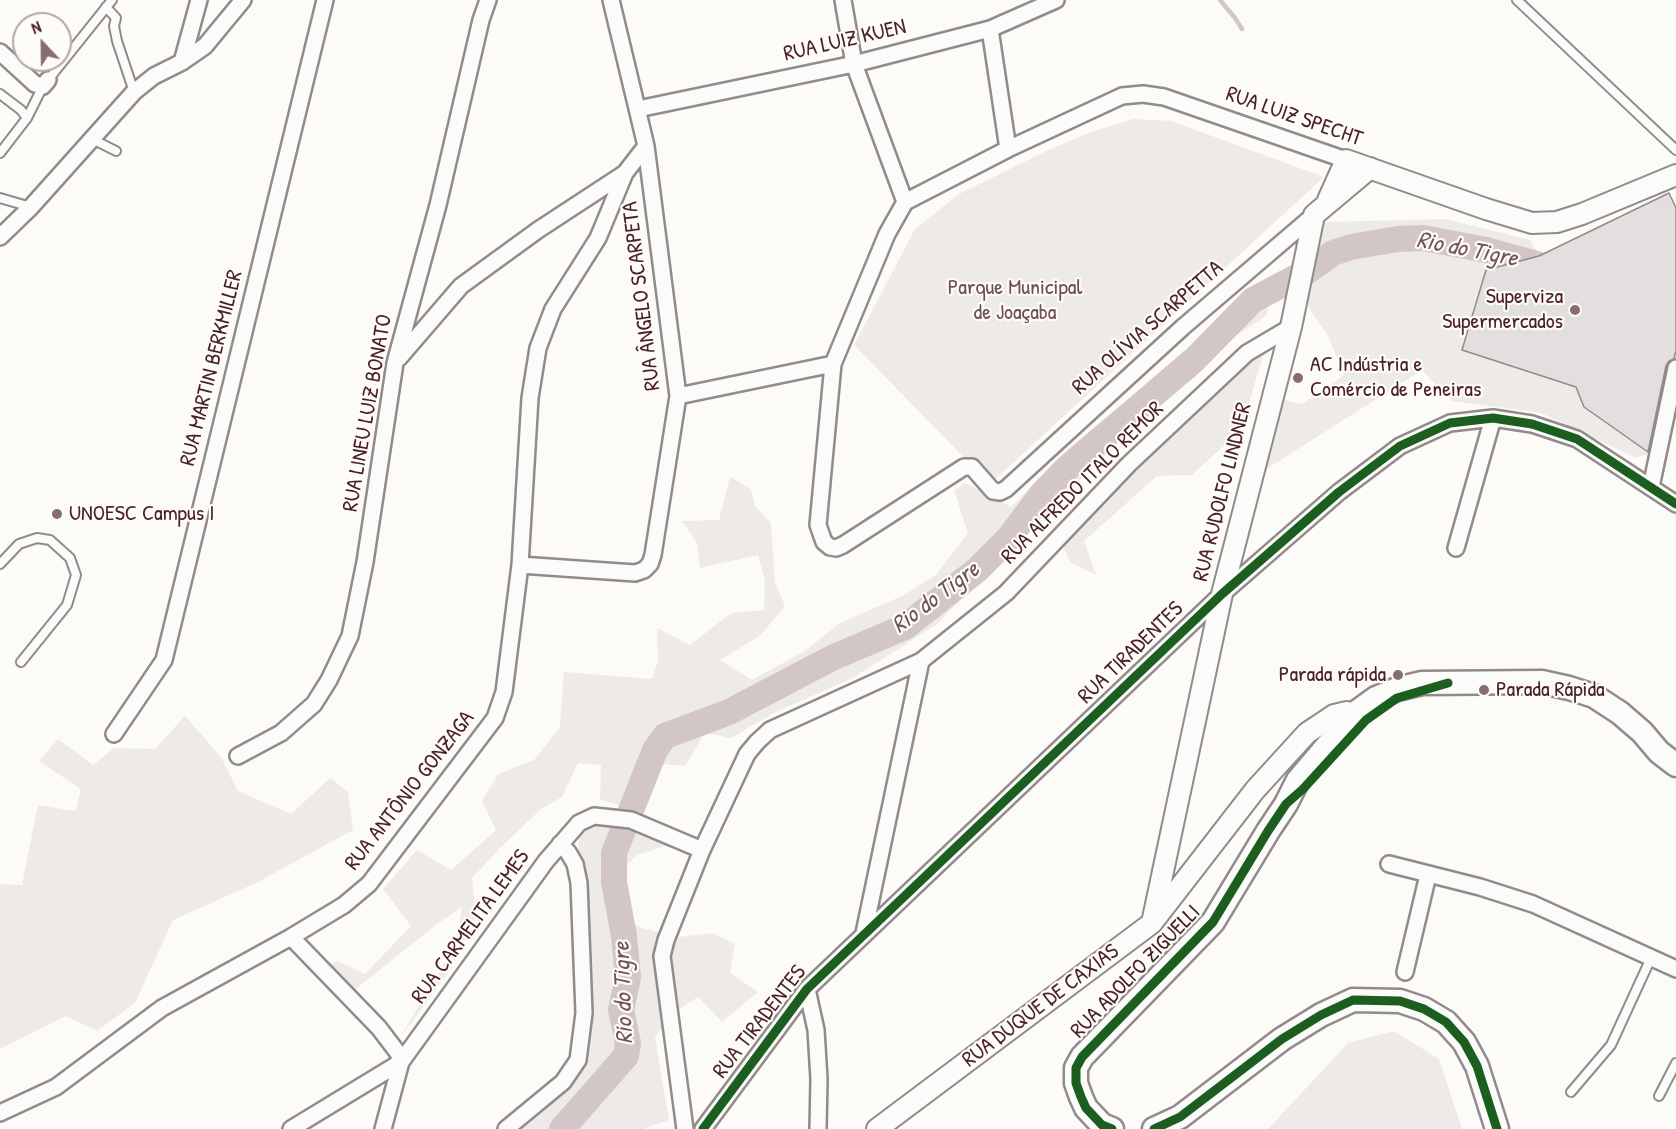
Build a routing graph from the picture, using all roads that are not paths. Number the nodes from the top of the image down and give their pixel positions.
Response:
1 (112, 0) edge
2 (199, 0) edge
3 (243, 0) edge
4 (325, 0) edge
5 (488, 0) edge
6 (612, 0) edge
7 (843, 0) edge
8 (1056, 0) edge
9 (1517, 0) edge
10 (106, 7) junction
11 (990, 29) junction
12 (0, 52) edge
13 (182, 62) junction
14 (854, 64) junction
15 (45, 83) junction
16 (134, 92) junction
17 (0, 94) edge
18 (638, 109) junction
19 (27, 118) junction
20 (92, 139) junction
21 (646, 146) junction
22 (1008, 149) junction
23 (1676, 150) edge
24 (116, 151) dead end
25 (0, 153) edge
26 (1346, 160) junction
27 (1370, 168) junction
28 (625, 173) junction
29 (1676, 175) edge
30 (0, 198) edge
31 (905, 202) junction
32 (31, 207) junction
33 (1320, 210) junction
34 (4, 233) edge
35 (0, 244) edge
36 (1291, 327) junction
37 (395, 363) junction
38 (833, 364) junction
39 (1676, 368) edge
40 (678, 396) junction
41 (1493, 418) junction
42 (1651, 487) junction
43 (1676, 504) edge
44 (1456, 548) dead end
45 (0, 564) edge
46 (520, 565) junction
47 (1222, 594) junction
48 (921, 661) junction
49 (21, 662) dead end
50 (1351, 723) junction
51 (114, 734) dead end
52 (238, 756) dead end
53 (1676, 765) edge
54 (560, 844) junction
55 (702, 850) junction
56 (1389, 864) dead end
57 (1428, 874) junction
58 (1152, 923) junction
59 (864, 933) junction
60 (291, 938) junction
61 (1651, 958) junction
62 (1676, 969) edge
63 (1405, 972) dead end
64 (807, 989) junction
65 (401, 1062) junction
66 (1676, 1063) edge
67 (1571, 1092) dead end
68 (1659, 1096) dead end
69 (0, 1113) edge
70 (291, 1129) edge
71 (383, 1129) edge
72 (506, 1129) edge
73 (685, 1129) edge
74 (703, 1129) edge
75 (818, 1129) edge
76 (877, 1129) edge
77 (1112, 1129) edge
78 (1154, 1129) edge
79 (1497, 1129) edge

1 - 10 lane
2 - 13 street
3 - 13 street
4 - 51 street, RUA MARTIN BERKMILLER
5 - 37 street, RUA LINEU LUIZ BONATO
6 - 18 street, RUA ÂNGELO SCARPETA
7 - 14 street
8 - 11 street, RUA LUIZ KUEN
9 - 23 lane
10 - 15 lane
10 - 16 lane
11 - 14 street, RUA LUIZ KUEN
11 - 22 street
12 - 15 street
13 - 16 street
14 - 18 street, RUA LUIZ KUEN
14 - 31 street
15 - 19 lane
16 - 20 street
17 - 19 lane
18 - 21 street, RUA ÂNGELO SCARPETA
19 - 25 lane
20 - 24 lane
20 - 32 street
21 - 28 street, RUA ANTÔNIO GONZAGA
21 - 40 street, RUA ÂNGELO SCARPETA
22 - 26 street, RUA LUIZ SPECHT
22 - 31 street, RUA LUIZ SPECHT
26 - 27 street, RUA LUIZ SPECHT
26 - 33 street, RUA OLÍVIA SCARPETTA
27 - 29 street, RUA LUIZ SPECHT
27 - 33 street, RUA OLÍVIA SCARPETTA
28 - 37 street
28 - 46 street, RUA ANTÔNIO GONZAGA
30 - 32 lane
31 - 38 street
32 - 34 street
33 - 36 street, RUA RUDOLFO LINDNER
33 - 38 street, RUA OLÍVIA SCARPETTA
34 - 35 lane
36 - 47 street, RUA RUDOLFO LINDNER
36 - 48 street, RUA ALFREDO ITALO REMOR
37 - 52 street, RUA LINEU LUIZ BONATO
38 - 40 street
39 - 42 street
40 - 46 street, RUA ÂNGELO SCARPETA
41 - 42 street, RUA TIRADENTES
41 - 44 street
41 - 47 street, RUA TIRADENTES
42 - 43 street, RUA TIRADENTES
45 - 49 lane
46 - 60 street, RUA ANTÔNIO GONZAGA
47 - 58 street, RUA RUDOLFO LINDNER
47 - 59 street, RUA TIRADENTES
48 - 55 street, RUA ALFREDO ITALO REMOR
48 - 59 street
50 - 53 main road, RUA DUQUE DE CAXIAS
50 - 58 street, RUA DUQUE DE CAXIAS
50 - 77 main road, RUA ADOLFO ZIGUELLI
54 - 55 street, RUA CARMELITA LEMES
54 - 65 street, RUA CARMELITA LEMES
54 - 72 street
55 - 73 street, RUA ALFREDO ITALO REMOR
56 - 57 street
57 - 61 street
57 - 63 street
58 - 76 street, RUA DUQUE DE CAXIAS
59 - 64 street, RUA TIRADENTES
60 - 65 street
60 - 69 street, RUA ANTÔNIO GONZAGA
61 - 62 street
61 - 67 lane
64 - 74 street, RUA TIRADENTES
64 - 75 street
65 - 70 street, RUA CARMELITA LEMES
65 - 71 street
66 - 68 lane
78 - 79 main road

